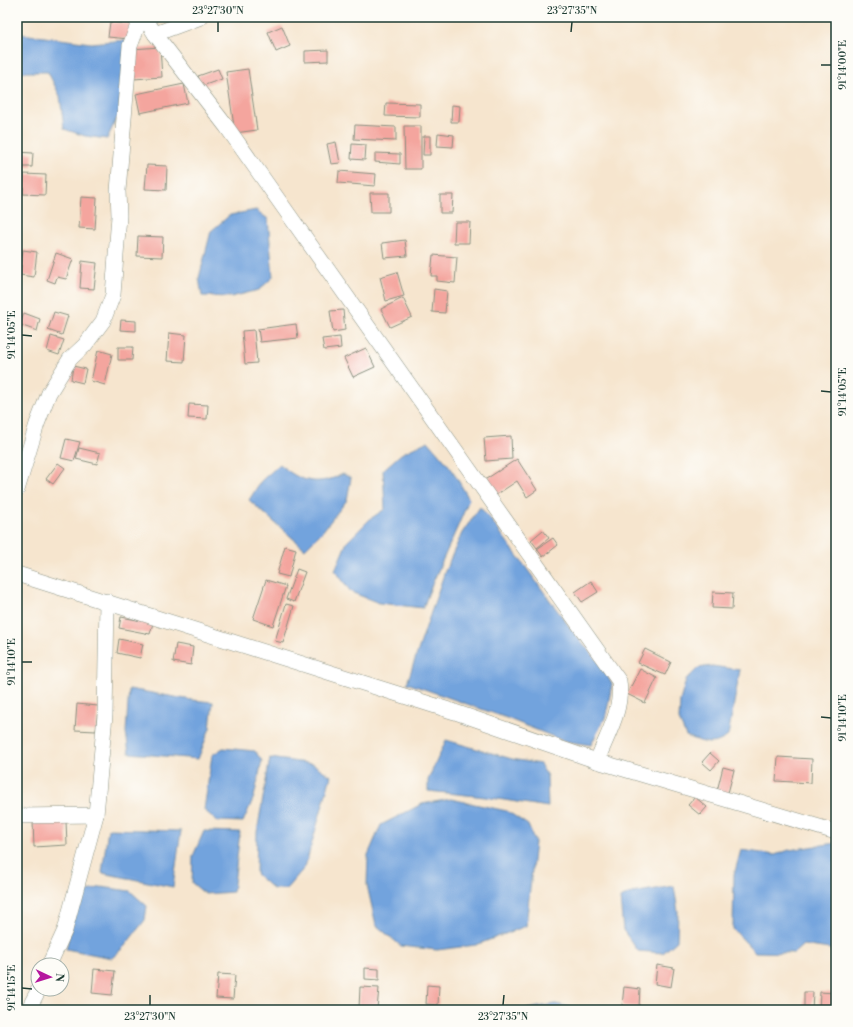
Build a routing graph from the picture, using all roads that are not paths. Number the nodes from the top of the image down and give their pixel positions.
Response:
1 (141, 17) edge
2 (144, 17) edge
3 (201, 17) edge
4 (155, 34) junction
5 (17, 490) edge
6 (17, 574) edge
7 (107, 602) junction
8 (597, 761) junction
9 (96, 815) junction
10 (17, 816) edge
11 (836, 832) edge
12 (53, 957) edge
13 (35, 997) edge
14 (28, 1010) edge

1 - 5 street
2 - 4 street
3 - 4 street
4 - 8 street
6 - 7 street
7 - 8 street
7 - 9 street
8 - 11 street
9 - 10 street
9 - 12 street
13 - 14 street

